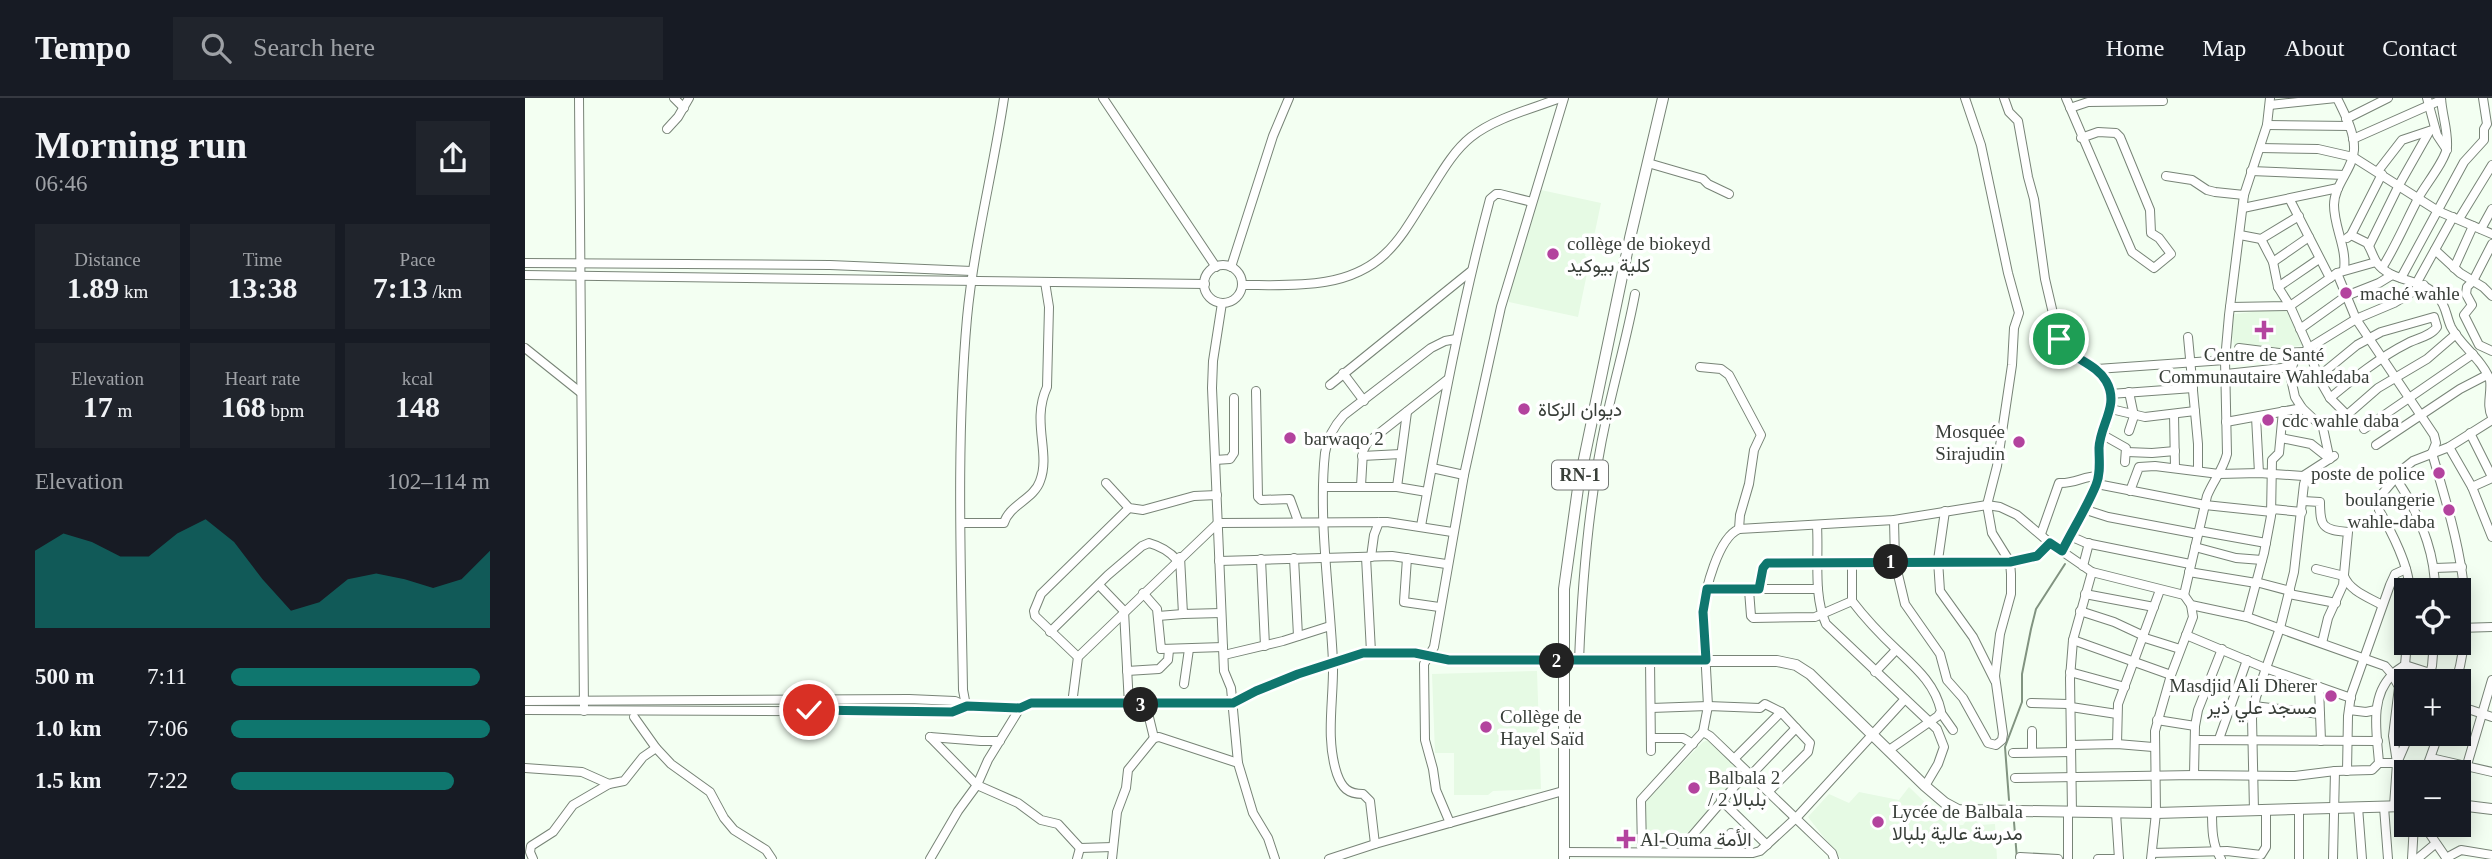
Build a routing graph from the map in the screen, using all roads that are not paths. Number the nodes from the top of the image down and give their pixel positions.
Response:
1 (579, 98) edge
2 (674, 98) edge
3 (689, 98) edge
4 (1004, 98) edge
5 (1103, 98) edge
6 (1289, 98) edge
7 (1562, 98) edge
8 (1663, 98) edge
9 (1965, 98) edge
10 (2004, 98) edge
11 (2066, 98) edge
12 (2337, 98) edge
13 (2483, 98) edge
14 (2383, 99) edge
15 (2441, 99) edge
16 (2163, 101) dead end
17 (2428, 101) edge
18 (2270, 102) edge
19 (684, 108) junction
20 (2070, 108) junction
21 (2347, 122) junction
22 (2266, 125) junction
23 (2489, 125) edge
24 (667, 129) dead end
25 (2432, 131) junction
26 (2081, 138) junction
27 (2353, 139) junction
28 (2260, 148) junction
29 (2447, 150) junction
30 (2353, 157) junction
31 (1648, 163) junction
32 (2492, 165) edge
33 (2251, 170) junction
34 (2380, 172) junction
35 (2344, 174) junction
36 (2166, 176) dead end
37 (2399, 185) junction
38 (2338, 188) junction
39 (1729, 194) dead end
40 (2244, 195) junction
41 (2418, 198) junction
42 (2290, 200) junction
43 (1532, 202) junction
44 (2243, 208) junction
45 (2492, 209) edge
46 (2438, 211) junction
47 (2299, 216) junction
48 (2456, 218) junction
49 (2477, 228) junction
50 (2492, 234) edge
51 (2240, 235) junction
52 (2351, 235) junction
53 (2309, 237) junction
54 (2261, 239) junction
55 (2341, 241) junction
56 (2492, 244) edge
57 (2369, 246) junction
58 (2435, 250) junction
59 (2319, 259) junction
60 (2273, 262) junction
61 (525, 263) edge
62 (580, 264) junction
63 (2379, 265) junction
64 (1216, 267) junction
65 (1231, 267) junction
66 (2454, 268) junction
67 (1470, 272) junction
68 (2337, 273) junction
69 (525, 275) edge
70 (581, 276) junction
71 (971, 276) junction
72 (2397, 276) junction
73 (2473, 281) junction
74 (1045, 282) junction
75 (1205, 284) junction
76 (1242, 285) junction
77 (2420, 285) junction
78 (2278, 287) junction
79 (1635, 294) dead end
80 (2492, 295) edge
81 (2346, 296) junction
82 (1222, 303) junction
83 (2290, 306) junction
84 (2230, 307) junction
85 (2356, 319) junction
86 (2300, 329) junction
87 (2456, 334) junction
88 (2188, 337) dead end
89 (2475, 338) junction
90 (1456, 339) junction
91 (2369, 340) junction
92 (2465, 345) junction
93 (525, 348) edge
94 (2239, 348) dead end
95 (2306, 350) junction
96 (2492, 351) edge
97 (2473, 354) junction
98 (2383, 359) junction
99 (2225, 360) junction
100 (2190, 362) junction
101 (1700, 367) dead end
102 (2291, 367) junction
103 (2097, 369) junction
104 (1343, 373) junction
105 (2226, 374) junction
106 (2487, 375) junction
107 (2395, 376) junction
108 (2318, 377) junction
109 (1447, 380) junction
110 (1330, 385) dead end
111 (2193, 388) junction
112 (1256, 391) dead end
113 (580, 392) junction
114 (2129, 393) junction
115 (2491, 393) edge
116 (2110, 394) junction
117 (1234, 398) dead end
118 (2330, 398) junction
119 (2408, 398) junction
120 (1364, 401) junction
121 (2302, 408) junction
122 (2111, 409) junction
123 (2196, 411) junction
124 (2283, 411) junction
125 (1407, 412) junction
126 (2174, 414) junction
127 (2134, 416) junction
128 (2422, 416) junction
129 (2256, 417) junction
130 (2492, 419) edge
131 (2226, 422) junction
132 (2364, 429) dead end
133 (2129, 431) dead end
134 (2470, 433) junction
135 (2103, 435) junction
136 (2281, 438) junction
137 (2377, 445) dead end
138 (2449, 447) junction
139 (2175, 451) junction
140 (2127, 452) junction
141 (2432, 453) junction
142 (1401, 454) junction
143 (1362, 456) junction
144 (2331, 457) junction
145 (1215, 460) junction
146 (2125, 462) dead end
147 (1432, 468) junction
148 (2175, 468) junction
149 (2199, 471) junction
150 (2259, 473) junction
151 (2219, 474) junction
152 (2273, 474) junction
153 (1464, 475) junction
154 (2307, 475) junction
155 (2396, 477) junction
156 (2492, 477) edge
157 (2097, 480) junction
158 (1106, 483) dead end
159 (1361, 486) junction
160 (1324, 487) junction
161 (1397, 487) junction
162 (2472, 487) junction
163 (2130, 491) junction
164 (1427, 492) junction
165 (1217, 495) junction
166 (2303, 501) junction
167 (1987, 505) junction
168 (2205, 505) junction
169 (1129, 508) junction
170 (2084, 509) junction
171 (1945, 511) junction
172 (2272, 511) junction
173 (2488, 511) edge
174 (2302, 512) junction
175 (1893, 520) junction
176 (1298, 521) junction
177 (1325, 521) junction
178 (1379, 522) junction
179 (961, 523) junction
180 (1218, 523) junction
181 (1421, 526) junction
182 (1817, 526) junction
183 (1739, 529) junction
184 (1452, 533) junction
185 (2198, 533) junction
186 (2041, 534) junction
187 (2070, 536) junction
188 (2492, 537) edge
189 (2050, 543) junction
190 (2089, 543) junction
191 (2266, 543) junction
192 (2195, 547) junction
193 (2062, 551) junction
194 (1327, 556) junction
195 (1369, 557) junction
196 (1294, 558) junction
197 (1407, 558) junction
198 (1179, 559) junction
199 (1261, 559) junction
200 (1938, 560) junction
201 (1219, 561) junction
202 (1819, 561) junction
203 (1852, 561) junction
204 (2262, 561) junction
205 (1895, 562) junction
206 (2010, 562) junction
207 (1447, 565) junction
208 (2083, 566) junction
209 (2462, 567) junction
210 (2189, 568) junction
211 (2435, 568) junction
212 (2316, 569) dead end
213 (2406, 569) junction
214 (2092, 572) junction
215 (2344, 576) junction
216 (2410, 578) edge
217 (2435, 578) edge
218 (2462, 578) edge
219 (2256, 583) junction
220 (1099, 585) junction
221 (1707, 589) junction
222 (1759, 589) junction
223 (1818, 589) junction
224 (1749, 590) junction
225 (2160, 590) junction
226 (2290, 592) junction
227 (1143, 593) junction
228 (2085, 594) junction
229 (2184, 595) junction
230 (1852, 601) junction
231 (2336, 603) junction
232 (2191, 605) junction
233 (2382, 605) junction
234 (1439, 607) junction
235 (2154, 607) junction
236 (1124, 611) junction
237 (2080, 611) junction
238 (1221, 613) junction
239 (1183, 614) junction
240 (1822, 615) junction
241 (1158, 616) junction
242 (2247, 617) junction
243 (1331, 626) junction
244 (2492, 627) edge
245 (2280, 628) junction
246 (2471, 628) edge
247 (1050, 632) junction
248 (2186, 635) junction
249 (1298, 636) junction
250 (2144, 638) junction
251 (2073, 640) junction
252 (2322, 643) junction
253 (1265, 646) junction
254 (1189, 649) junction
255 (2180, 649) junction
256 (2222, 649) junction
257 (1169, 650) junction
258 (1896, 650) junction
259 (1223, 651) junction
260 (1371, 652) junction
261 (2406, 655) edge
262 (1429, 656) junction
263 (1078, 657) junction
264 (2364, 657) junction
265 (1650, 660) junction
266 (1706, 660) junction
267 (2247, 660) junction
268 (1333, 661) junction
269 (1563, 661) junction
270 (1579, 661) junction
271 (2135, 662) junction
272 (2405, 665) junction
273 (2265, 668) junction
274 (2413, 669) edge
275 (1127, 671) junction
276 (1875, 672) junction
277 (2070, 672) junction
278 (2392, 674) junction
279 (2171, 675) junction
280 (2394, 676) edge
281 (1996, 682) junction
282 (1184, 684) dead end
283 (2491, 685) edge
284 (2125, 687) junction
285 (2319, 687) junction
286 (2351, 698) junction
287 (1905, 699) junction
288 (525, 701) edge
289 (1233, 703) junction
290 (2031, 703) dead end
291 (1072, 704) junction
292 (1129, 705) junction
293 (1146, 705) junction
294 (583, 706) junction
295 (967, 706) junction
296 (1708, 706) junction
297 (2254, 706) junction
298 (2071, 707) junction
299 (1020, 708) junction
300 (1651, 708) junction
301 (2349, 709) junction
302 (525, 710) edge
303 (2471, 710) edge
304 (1781, 712) junction
305 (1941, 713) junction
306 (2376, 713) junction
307 (2117, 714) junction
308 (2319, 714) junction
309 (2482, 714) junction
310 (2394, 717) joint
311 (2492, 717) edge
312 (634, 718) dead end
313 (2157, 720) junction
314 (1930, 722) junction
315 (2195, 726) junction
316 (1796, 728) junction
317 (1953, 730) dead end
318 (2032, 731) dead end
319 (1703, 732) junction
320 (1873, 736) junction
321 (1154, 738) junction
322 (1652, 738) junction
323 (2195, 740) junction
324 (2219, 740) junction
325 (1000, 741) junction
326 (2252, 741) junction
327 (2321, 741) junction
328 (2347, 741) junction
329 (2378, 741) junction
330 (2394, 743) edge
331 (1693, 744) junction
332 (2117, 744) junction
333 (2435, 746) edge
334 (2154, 747) junction
335 (656, 748) junction
336 (2071, 748) junction
337 (1889, 750) junction
338 (1651, 751) dead end
339 (2032, 752) junction
340 (2013, 753) dead end
341 (2431, 758) joint
342 (1734, 760) junction
343 (2441, 760) edge
344 (2468, 760) edge
345 (1238, 763) junction
346 (2379, 763) junction
347 (2394, 763) edge
348 (2471, 766) edge
349 (525, 768) edge
350 (2335, 771) junction
351 (2347, 771) junction
352 (2492, 772) edge
353 (1749, 774) junction
354 (2194, 775) junction
355 (2253, 775) junction
356 (2072, 776) junction
357 (2155, 776) junction
358 (2015, 778) dead end
359 (2394, 780) edge
360 (609, 784) junction
361 (977, 785) junction
362 (1925, 786) junction
363 (1563, 791) junction
364 (1769, 791) junction
365 (1721, 800) junction
366 (2471, 806) edge
367 (2358, 807) junction
368 (2389, 807) junction
369 (2394, 807) edge
370 (2335, 808) junction
371 (2299, 809) junction
372 (2492, 809) edge
373 (2266, 810) junction
374 (2211, 811) junction
375 (2254, 811) junction
376 (2070, 812) junction
377 (2116, 813) junction
378 (2156, 813) junction
379 (1797, 817) junction
380 (1450, 823) junction
381 (1731, 833) dead end
382 (2414, 837) edge
383 (2431, 837) edge
384 (1375, 844) junction
385 (2435, 844) junction
386 (1766, 845) junction
387 (1113, 847) junction
388 (1080, 848) junction
389 (1642, 851) junction
390 (1685, 852) junction
391 (1731, 852) junction
392 (1564, 855) edge
393 (2492, 855) edge
394 (1753, 856) edge
395 (2151, 856) edge
396 (2164, 856) edge
397 (2194, 856) edge
398 (2219, 856) edge
399 (2020, 857) dead end
400 (2254, 857) edge
401 (533, 859) edge
402 (772, 859) edge
403 (930, 859) edge
404 (1077, 859) edge
405 (1112, 859) edge
406 (1275, 859) edge
407 (1329, 859) edge
408 (1834, 859) edge
409 (2058, 859) edge
410 (2068, 859) edge
411 (2098, 859) edge
412 (2119, 859) edge
413 (2299, 859) edge
414 (2333, 859) edge
415 (2362, 859) edge
416 (2388, 859) edge
417 (2414, 859) edge
418 (2446, 859) edge

1 - 62 street
2 - 19 street
3 - 19 street
4 - 71 street
5 - 64 street
6 - 65 street
7 - 43 street
7 - 76 street
8 - 31 main road, RN-1
9 - 167 street
10 - 103 street
11 - 20 street
12 - 18 street
12 - 21 street
13 - 23 street
14 - 21 street
15 - 17 street
15 - 29 street
16 - 20 street
17 - 25 street
17 - 27 street
18 - 22 street
19 - 24 street
20 - 26 street
21 - 22 street
21 - 27 street
22 - 28 street
23 - 46 street
25 - 29 street
25 - 34 street
25 - 37 street
26 - 26 street
27 - 30 street
28 - 30 street
28 - 33 street
29 - 41 street
30 - 34 street
30 - 35 street
31 - 39 street
31 - 269 main road, RN-1
32 - 48 street
33 - 35 street
33 - 40 street
34 - 37 street
34 - 52 street
35 - 38 street
36 - 40 street
37 - 41 street
37 - 57 street
38 - 42 street
38 - 55 street
40 - 44 street
41 - 46 street
41 - 63 street
42 - 44 street
42 - 47 street
43 - 67 street
43 - 153 street
44 - 51 street
45 - 49 street
46 - 48 street
46 - 72 street
47 - 53 street
47 - 54 street
48 - 49 street
48 - 58 street
49 - 50 street
49 - 66 street
51 - 54 street
51 - 84 street
52 - 55 street
52 - 57 street
53 - 59 street
53 - 60 street
54 - 60 street
55 - 68 street
56 - 73 street
57 - 63 street
58 - 66 street
58 - 77 street
59 - 68 street
59 - 78 street
60 - 78 street
61 - 62 street
62 - 70 street
62 - 71 street
63 - 68 street
63 - 72 street
64 - 65 street
64 - 75 street
65 - 76 street
66 - 73 street
67 - 90 street
67 - 104 street
68 - 81 street
68 - 83 street
69 - 70 street
70 - 71 street
70 - 113 street
71 - 74 street
71 - 179 street
72 - 77 street
72 - 81 street
73 - 80 street
73 - 89 street
74 - 75 street
74 - 179 street
75 - 82 street
76 - 82 street
77 - 85 street
77 - 87 street
78 - 83 street
79 - 270 street
81 - 85 street
81 - 86 street
82 - 145 street
83 - 84 street
83 - 86 street
84 - 99 street
85 - 91 street
85 - 95 street
86 - 95 street
87 - 92 street
87 - 107 street
88 - 100 street
89 - 92 street
89 - 96 street
90 - 109 street
90 - 120 street
91 - 98 street
91 - 98 street
91 - 108 street
92 - 97 street
93 - 113 street
94 - 95 street
95 - 102 street
95 - 108 street
97 - 106 street
97 - 119 street
98 - 107 street
98 - 118 street
99 - 100 street
99 - 105 street
100 - 103 street
100 - 111 street
101 - 183 street
102 - 105 street
102 - 121 street
103 - 116 street
104 - 110 street
104 - 120 street
105 - 131 street
106 - 115 street
106 - 128 street
107 - 118 street
107 - 119 street
108 - 118 street
109 - 125 street
109 - 147 street
111 - 114 street
111 - 123 street
112 - 176 street
113 - 294 street
114 - 116 street
114 - 127 street
115 - 130 street
116 - 122 street
117 - 145 street
119 - 128 street
119 - 132 street
120 - 160 street
121 - 124 street
121 - 144 street
122 - 127 street
122 - 135 street
123 - 126 street
123 - 149 street
124 - 129 street
124 - 136 street
125 - 142 street
125 - 143 street
126 - 127 street
126 - 139 street
127 - 133 street
128 - 137 street
128 - 141 street
129 - 131 street
129 - 150 street
130 - 134 street
131 - 151 street
134 - 138 street
134 - 156 street
135 - 140 street
135 - 157 street
136 - 144 street
136 - 152 street
138 - 141 street
138 - 162 street
139 - 140 street
139 - 148 street
140 - 146 street
141 - 155 street
141 - 209 street
142 - 143 street
142 - 161 street
143 - 159 street
144 - 154 street
145 - 165 street
147 - 153 street
147 - 164 street
148 - 149 street
148 - 163 street
149 - 151 street
150 - 151 street
150 - 152 street
151 - 168 street
152 - 154 street
152 - 172 street
153 - 184 street
154 - 166 street
155 - 211 street
155 - 213 street
156 - 162 street
157 - 163 street
157 - 170 street
157 - 186 street
158 - 169 street
159 - 160 street
159 - 161 street
160 - 177 street
161 - 164 street
162 - 173 street
163 - 168 street
164 - 181 street
165 - 169 street
165 - 180 street
166 - 174 street
166 - 215 street
167 - 171 street
167 - 186 street
167 - 206 street
168 - 172 street
168 - 185 street
169 - 247 street
170 - 185 street
170 - 187 street
171 - 175 street
171 - 200 street
172 - 174 street
172 - 191 street
173 - 188 street
174 - 226 street
175 - 182 street
175 - 205 street
176 - 177 street
176 - 180 street
177 - 178 street
177 - 194 street
178 - 181 street
178 - 195 street
179 - 295 street
180 - 198 street
180 - 201 street
181 - 184 street
182 - 183 street
182 - 202 street
183 - 221 street
184 - 207 street
185 - 191 street
185 - 192 street
186 - 189 street
187 - 190 street
187 - 193 street
189 - 193 street
189 - 206 street
190 - 208 street
190 - 210 street
191 - 204 street
192 - 204 street
192 - 210 street
193 - 208 street
194 - 195 street
194 - 196 street
194 - 243 street
195 - 197 street
195 - 260 street
196 - 199 street
196 - 249 street
197 - 207 street
197 - 234 street
198 - 220 street
198 - 227 street
198 - 239 street
199 - 201 street
199 - 253 street
200 - 205 street
200 - 206 street
200 - 281 street
201 - 238 street
202 - 203 street
202 - 222 street
202 - 223 street
203 - 205 street
203 - 230 street
204 - 219 street
205 - 281 street
206 - 281 street
207 - 234 street
208 - 214 street
209 - 211 street
209 - 218 street
210 - 219 street
210 - 229 street
211 - 217 street
212 - 215 street
213 - 216 street
213 - 233 street
214 - 225 street
214 - 228 street
215 - 231 street
215 - 233 street
219 - 226 street
219 - 242 street
220 - 236 street
220 - 247 street
221 - 224 street
221 - 266 street
222 - 223 street
222 - 224 street
223 - 240 street
224 - 240 street
225 - 229 street
225 - 235 street
226 - 231 street
226 - 245 street
227 - 236 street
227 - 241 street
228 - 235 street
228 - 237 street
229 - 232 street
230 - 240 street
230 - 258 street
231 - 252 street
232 - 242 street
232 - 248 street
233 - 264 street
234 - 262 street
235 - 250 street
236 - 263 street
236 - 275 street
237 - 250 street
237 - 251 street
238 - 239 street
238 - 259 street
239 - 241 street
240 - 276 street
241 - 257 street
242 - 245 street
243 - 249 street
243 - 268 street
244 - 246 street
245 - 252 street
245 - 273 street
247 - 263 street
248 - 255 street
248 - 256 street
249 - 253 street
250 - 255 street
250 - 271 street
251 - 271 street
251 - 277 street
252 - 264 street
253 - 259 street
254 - 257 street
254 - 259 street
254 - 282 street
255 - 279 street
256 - 267 street
256 - 315 street
257 - 275 street
258 - 276 street
258 - 305 street
259 - 289 street
260 - 262 street
260 - 268 street
261 - 272 street
262 - 269 street
262 - 380 street
263 - 291 street
264 - 278 street
264 - 286 street
265 - 266 main road
265 - 270 main road
265 - 300 street
266 - 296 street
266 - 320 main road
267 - 273 street
267 - 324 street
268 - 289 street
268 - 384 street
269 - 270 main road
269 - 363 main road, RN-1
271 - 279 street
271 - 284 street
272 - 274 street
272 - 278 street
273 - 285 street
273 - 297 street
275 - 292 street
276 - 287 street
277 - 284 street
277 - 298 street
278 - 280 street
278 - 306 street
279 - 313 street
283 - 309 street
284 - 307 street
285 - 286 street
285 - 308 street
286 - 301 street
287 - 314 street
287 - 320 street
288 - 294 street
289 - 293 street
289 - 345 street
290 - 298 street
291 - 292 street
291 - 299 street
292 - 293 street
293 - 321 street
294 - 295 street
294 - 302 street
295 - 299 street
296 - 300 street
296 - 304 street
296 - 319 street
297 - 308 street
297 - 326 street
298 - 307 street
298 - 336 street
299 - 325 street
300 - 322 street
301 - 306 street
301 - 328 street
303 - 309 street
304 - 316 street
304 - 342 street
305 - 314 street
305 - 317 street
306 - 310 street
306 - 329 street
307 - 332 street
308 - 327 street
309 - 311 street
309 - 344 street
310 - 330 street
312 - 335 street
313 - 315 street
313 - 334 street
314 - 337 street
314 - 362 street
315 - 323 street
316 - 353 street
316 - 364 street
318 - 339 street
319 - 331 street
319 - 342 street
320 - 337 main road
320 - 379 street
321 - 345 street
321 - 387 street
322 - 331 street
322 - 338 street
323 - 324 street
323 - 354 street
324 - 326 street
325 - 361 street
325 - 361 street
326 - 327 street
326 - 355 street
327 - 328 street
328 - 329 street
328 - 351 street
329 - 346 street
331 - 389 street
332 - 334 street
332 - 336 street
333 - 341 street
334 - 357 street
335 - 360 street
335 - 402 street
336 - 339 street
336 - 356 street
337 - 362 main road
339 - 340 street
341 - 343 street
342 - 353 street
345 - 406 street
346 - 347 street
346 - 351 street
348 - 352 street
349 - 360 street
350 - 351 street
350 - 355 street
350 - 370 street
353 - 364 street
353 - 365 street
354 - 355 street
354 - 357 street
355 - 375 street
356 - 357 street
356 - 358 street
356 - 376 street
357 - 378 street
359 - 368 street
360 - 401 street
361 - 388 street
361 - 403 street
362 - 376 main road
363 - 380 street
363 - 392 main road, RN-1
364 - 379 street
365 - 386 street
365 - 390 street
366 - 372 main road
367 - 368 main road
367 - 370 main road
367 - 415 street
368 - 369 main road
368 - 416 street
370 - 371 main road
370 - 414 street
371 - 373 main road
371 - 413 street
373 - 375 main road
373 - 400 street
374 - 375 main road
374 - 378 main road
374 - 398 street
376 - 377 main road
376 - 410 street
377 - 378 main road
377 - 412 street
378 - 395 street
379 - 386 street
379 - 408 street
380 - 384 street
381 - 391 street
382 - 417 street
383 - 385 street
384 - 407 street
385 - 417 street
385 - 418 street
386 - 394 street
387 - 388 street
387 - 405 street
388 - 404 street
389 - 390 street
389 - 392 street
390 - 391 street
391 - 394 street
393 - 418 street
395 - 396 street
396 - 397 street
397 - 398 street
398 - 400 street
399 - 409 street
411 - 412 street

